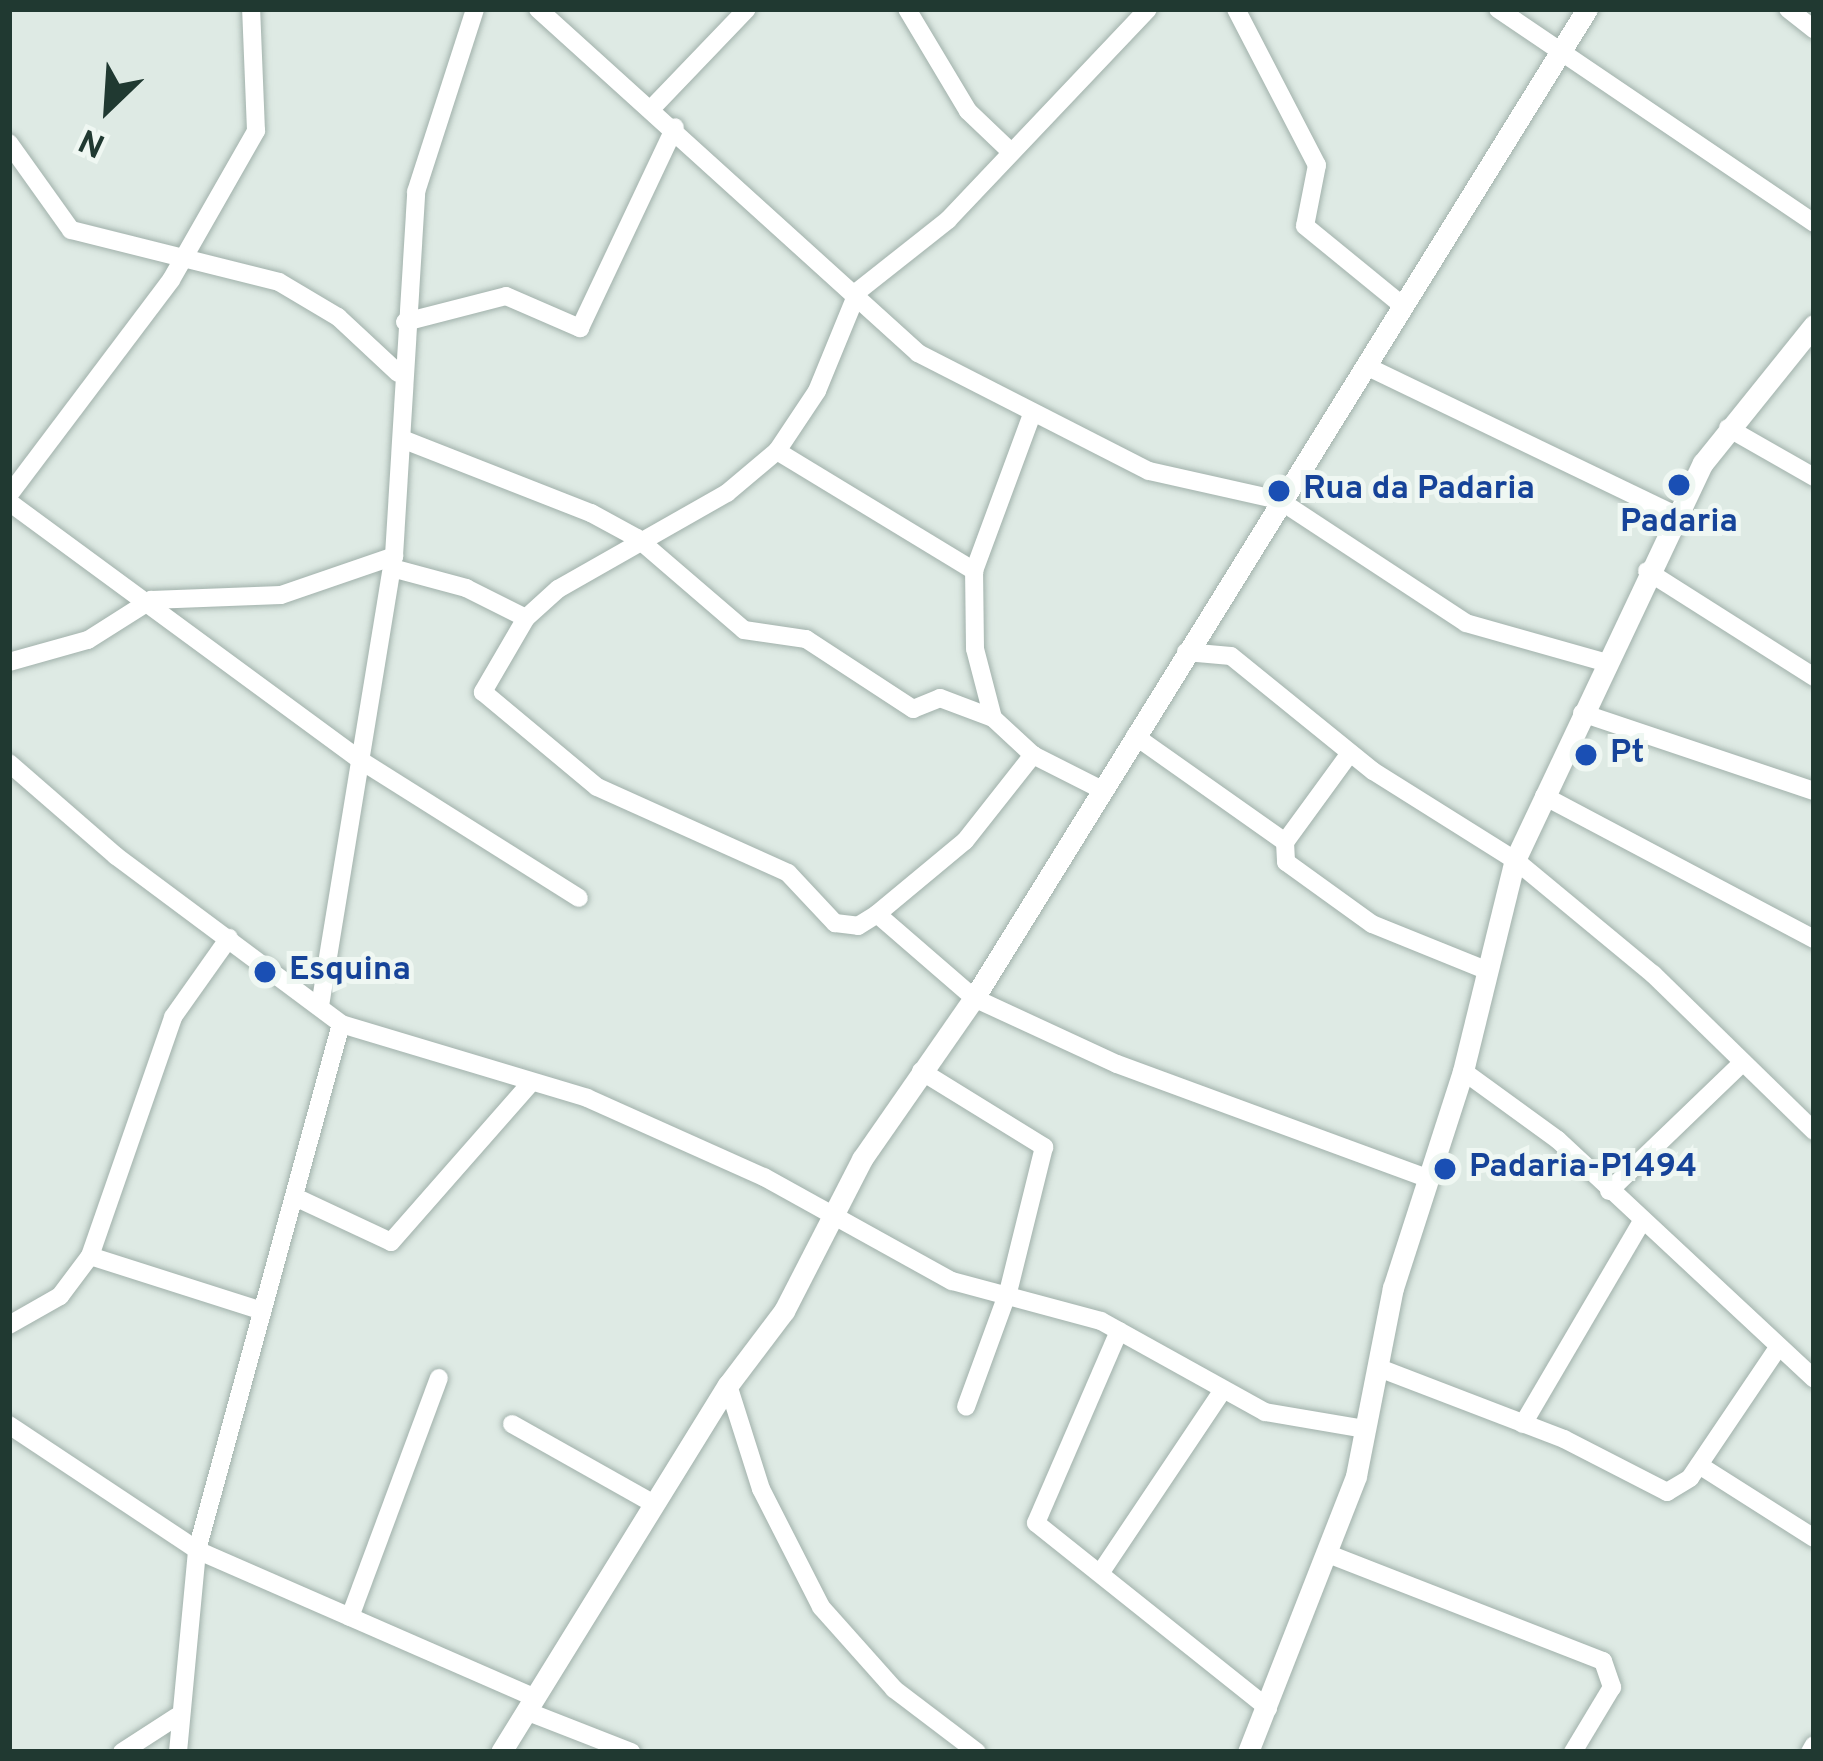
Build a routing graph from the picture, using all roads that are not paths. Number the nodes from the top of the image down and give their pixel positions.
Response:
1 (251, 9) edge
2 (475, 9) edge
3 (538, 9) edge
4 (747, 9) edge
5 (907, 9) edge
6 (1148, 9) edge
7 (1236, 9) edge
8 (1498, 9) edge
9 (1587, 9) edge
10 (1788, 9) edge
11 (1814, 29) edge
12 (1562, 51) junction
13 (652, 108) junction
14 (676, 127) junction
15 (9, 143) edge
16 (1011, 152) junction
17 (1814, 223) edge
18 (186, 256) junction
19 (858, 291) junction
20 (1402, 306) junction
21 (405, 322) junction
22 (1814, 325) edge
23 (1366, 366) junction
24 (398, 373) junction
25 (1032, 414) junction
26 (1728, 428) junction
27 (402, 439) junction
28 (777, 451) junction
29 (1814, 477) edge
30 (9, 498) edge
31 (1279, 500) junction
32 (1678, 516) junction
33 (637, 538) junction
34 (393, 562) junction
35 (974, 571) junction
36 (1647, 571) junction
37 (151, 600) junction
38 (526, 618) junction
39 (1186, 652) junction
40 (9, 662) edge
41 (1604, 662) junction
42 (1814, 676) edge
43 (1582, 713) junction
44 (993, 718) junction
45 (1135, 736) junction
46 (1350, 753) junction
47 (1034, 755) junction
48 (363, 762) junction
49 (9, 763) edge
50 (1102, 790) junction
51 (1814, 791) edge
52 (1544, 796) junction
53 (1286, 842) junction
54 (1515, 860) junction
55 (579, 898) dead end
56 (877, 914) junction
57 (229, 938) junction
58 (1814, 939) edge
59 (1486, 970) junction
60 (974, 998) junction
61 (320, 1006) junction
62 (341, 1024) junction
63 (1742, 1063) junction
64 (921, 1071) junction
65 (1463, 1071) junction
66 (530, 1084) junction
67 (1814, 1131) edge
68 (1427, 1178) junction
69 (1609, 1190) junction
70 (295, 1197) junction
71 (836, 1215) junction
72 (1642, 1221) junction
73 (90, 1256) junction
74 (1008, 1292) junction
75 (262, 1311) junction
76 (9, 1325) edge
77 (1119, 1331) junction
78 (1777, 1348) junction
79 (1379, 1368) junction
80 (439, 1378) dead end
81 (1814, 1379) edge
82 (728, 1385) junction
83 (1220, 1394) junction
84 (966, 1407) dead end
85 (512, 1424) dead end
86 (1523, 1424) junction
87 (9, 1425) edge
88 (1366, 1429) junction
89 (1699, 1466) junction
90 (654, 1504) junction
91 (1814, 1538) edge
92 (197, 1550) junction
93 (1330, 1555) junction
94 (1103, 1569) junction
95 (350, 1617) junction
96 (530, 1704) junction
97 (1268, 1708) junction
98 (176, 1717) junction
99 (122, 1752) edge
100 (178, 1752) edge
101 (501, 1752) edge
102 (632, 1752) edge
103 (977, 1752) edge
104 (1248, 1752) edge
105 (1573, 1752) edge

1 - 18 street
2 - 21 street
3 - 13 street
4 - 13 street
5 - 16 street
6 - 16 street
7 - 20 street
8 - 12 street
9 - 12 street
10 - 11 street
12 - 17 street
12 - 20 street
13 - 14 street
14 - 19 street
14 - 21 street
15 - 18 street
16 - 19 street
18 - 24 street
18 - 30 street
19 - 25 street
19 - 28 street
20 - 23 street
21 - 24 street
22 - 26 street
23 - 31 street
23 - 32 street
24 - 27 street
25 - 31 street
25 - 35 street
26 - 29 street
26 - 32 street
27 - 33 street
27 - 34 street
28 - 33 street
28 - 35 street
30 - 37 street
31 - 39 street
31 - 41 street
32 - 36 street
33 - 38 street
33 - 44 street
34 - 37 street
34 - 38 street
34 - 48 street
35 - 44 street
36 - 41 street
36 - 42 street
37 - 40 street
37 - 48 street
38 - 56 street
39 - 45 street
39 - 46 street
41 - 43 street
43 - 51 street
43 - 52 street
44 - 47 street
45 - 50 street
45 - 53 street
46 - 53 street
46 - 54 street
47 - 50 street
47 - 56 street
48 - 55 street
48 - 61 street
49 - 57 street
50 - 60 street
52 - 54 street
52 - 58 street
53 - 59 street
54 - 59 street
54 - 63 street
56 - 60 street
57 - 61 street
57 - 73 street
59 - 65 street
60 - 64 street
60 - 68 street
61 - 62 street
62 - 66 street
62 - 70 street
63 - 67 street
63 - 69 street
64 - 71 street
64 - 74 street
65 - 68 street
65 - 69 street
66 - 70 street
66 - 71 street
68 - 79 street
69 - 72 street
70 - 75 street
71 - 74 street
71 - 82 street
72 - 78 street
72 - 86 street
73 - 75 street
73 - 76 street
74 - 77 street
74 - 84 street
75 - 92 street
77 - 83 street
77 - 94 street
78 - 81 street
78 - 89 street
79 - 86 street
79 - 88 street
80 - 95 street
82 - 90 street
82 - 103 street
83 - 88 street
83 - 94 street
85 - 90 street
86 - 89 street
87 - 92 street
88 - 93 street
89 - 91 street
90 - 96 street
92 - 95 street
92 - 98 street
93 - 97 street
93 - 105 street
94 - 97 street
95 - 96 street
96 - 101 street
96 - 102 street
97 - 104 street
98 - 99 street
98 - 100 street

